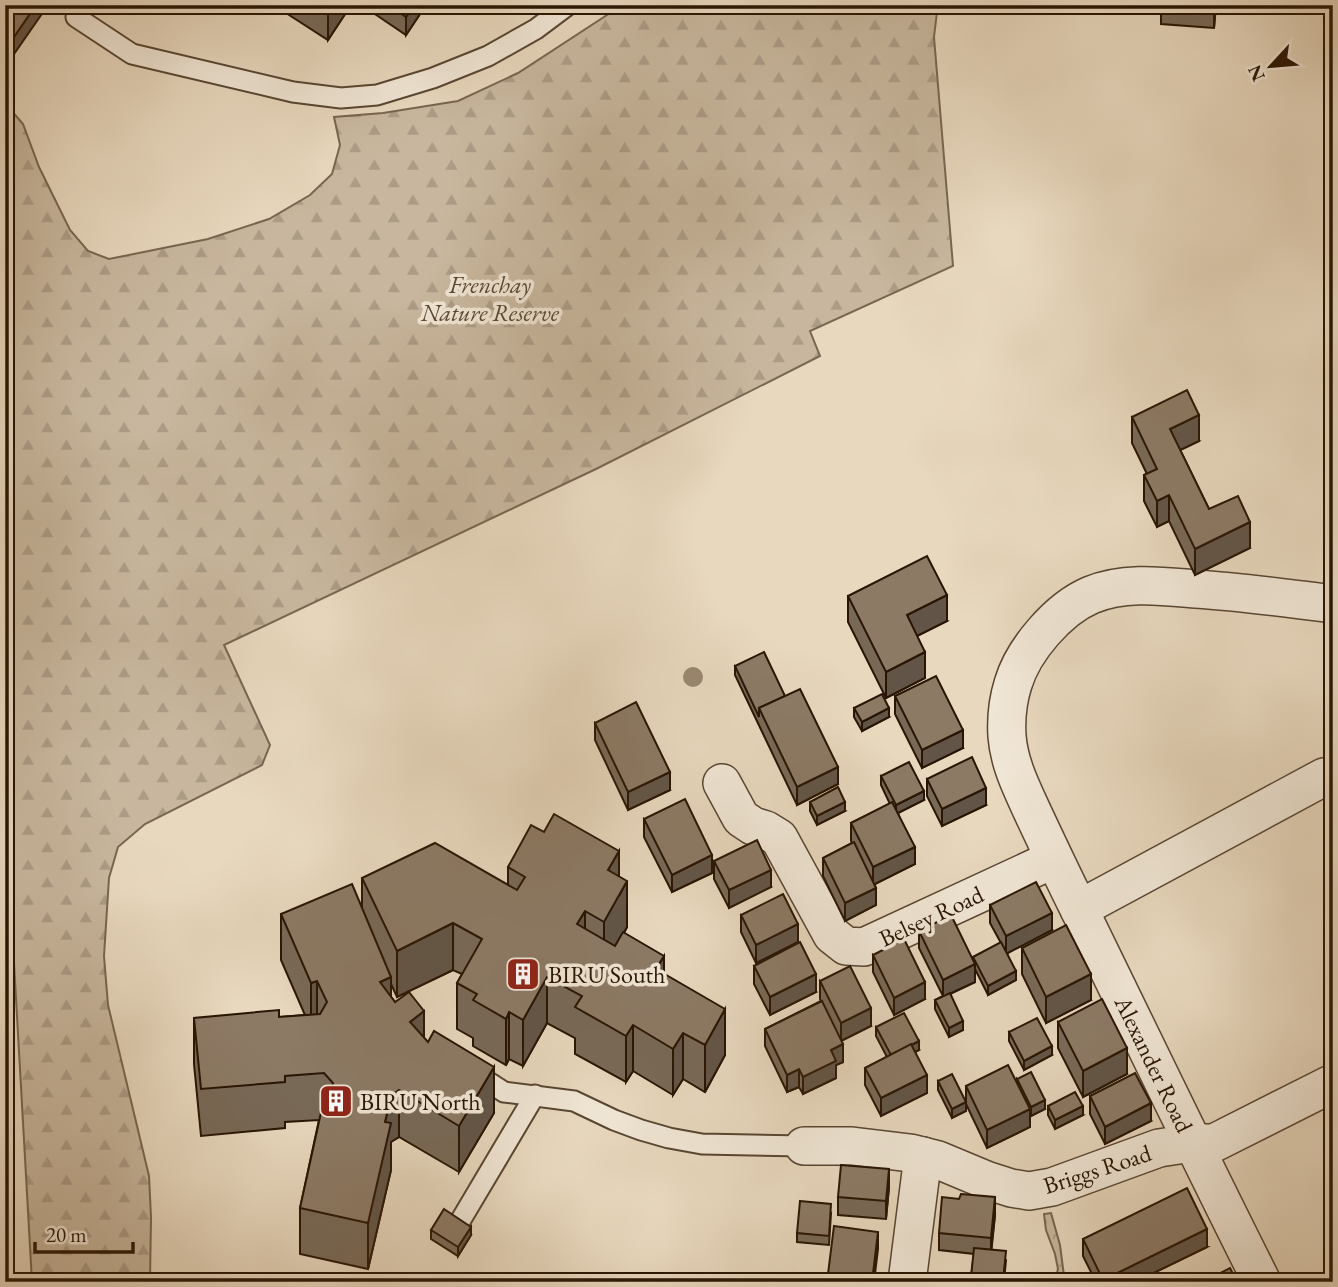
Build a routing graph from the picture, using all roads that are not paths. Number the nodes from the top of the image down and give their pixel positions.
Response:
1 (568, 5) edge
2 (76, 17) dead end
3 (1333, 604) edge
4 (1333, 775) edge
5 (722, 783) dead end
6 (1051, 852) junction
7 (1079, 909) junction
8 (459, 1062) edge
9 (1333, 1083) edge
10 (535, 1095) junction
11 (1192, 1143) junction
12 (804, 1146) joint
13 (923, 1156) junction
14 (459, 1223) edge
15 (907, 1282) edge
16 (1262, 1282) edge

1 - 2 lane
3 - 6 street, Alexander Road
4 - 7 street
5 - 6 street, Belsey Road
6 - 7 street, Alexander Road
7 - 11 street, Alexander Road
8 - 10 lane
9 - 11 street, Briggs Road
10 - 12 lane
10 - 14 lane
11 - 13 street, Briggs Road
11 - 16 street, Alexander Road
12 - 13 street, Briggs Road
13 - 15 street

